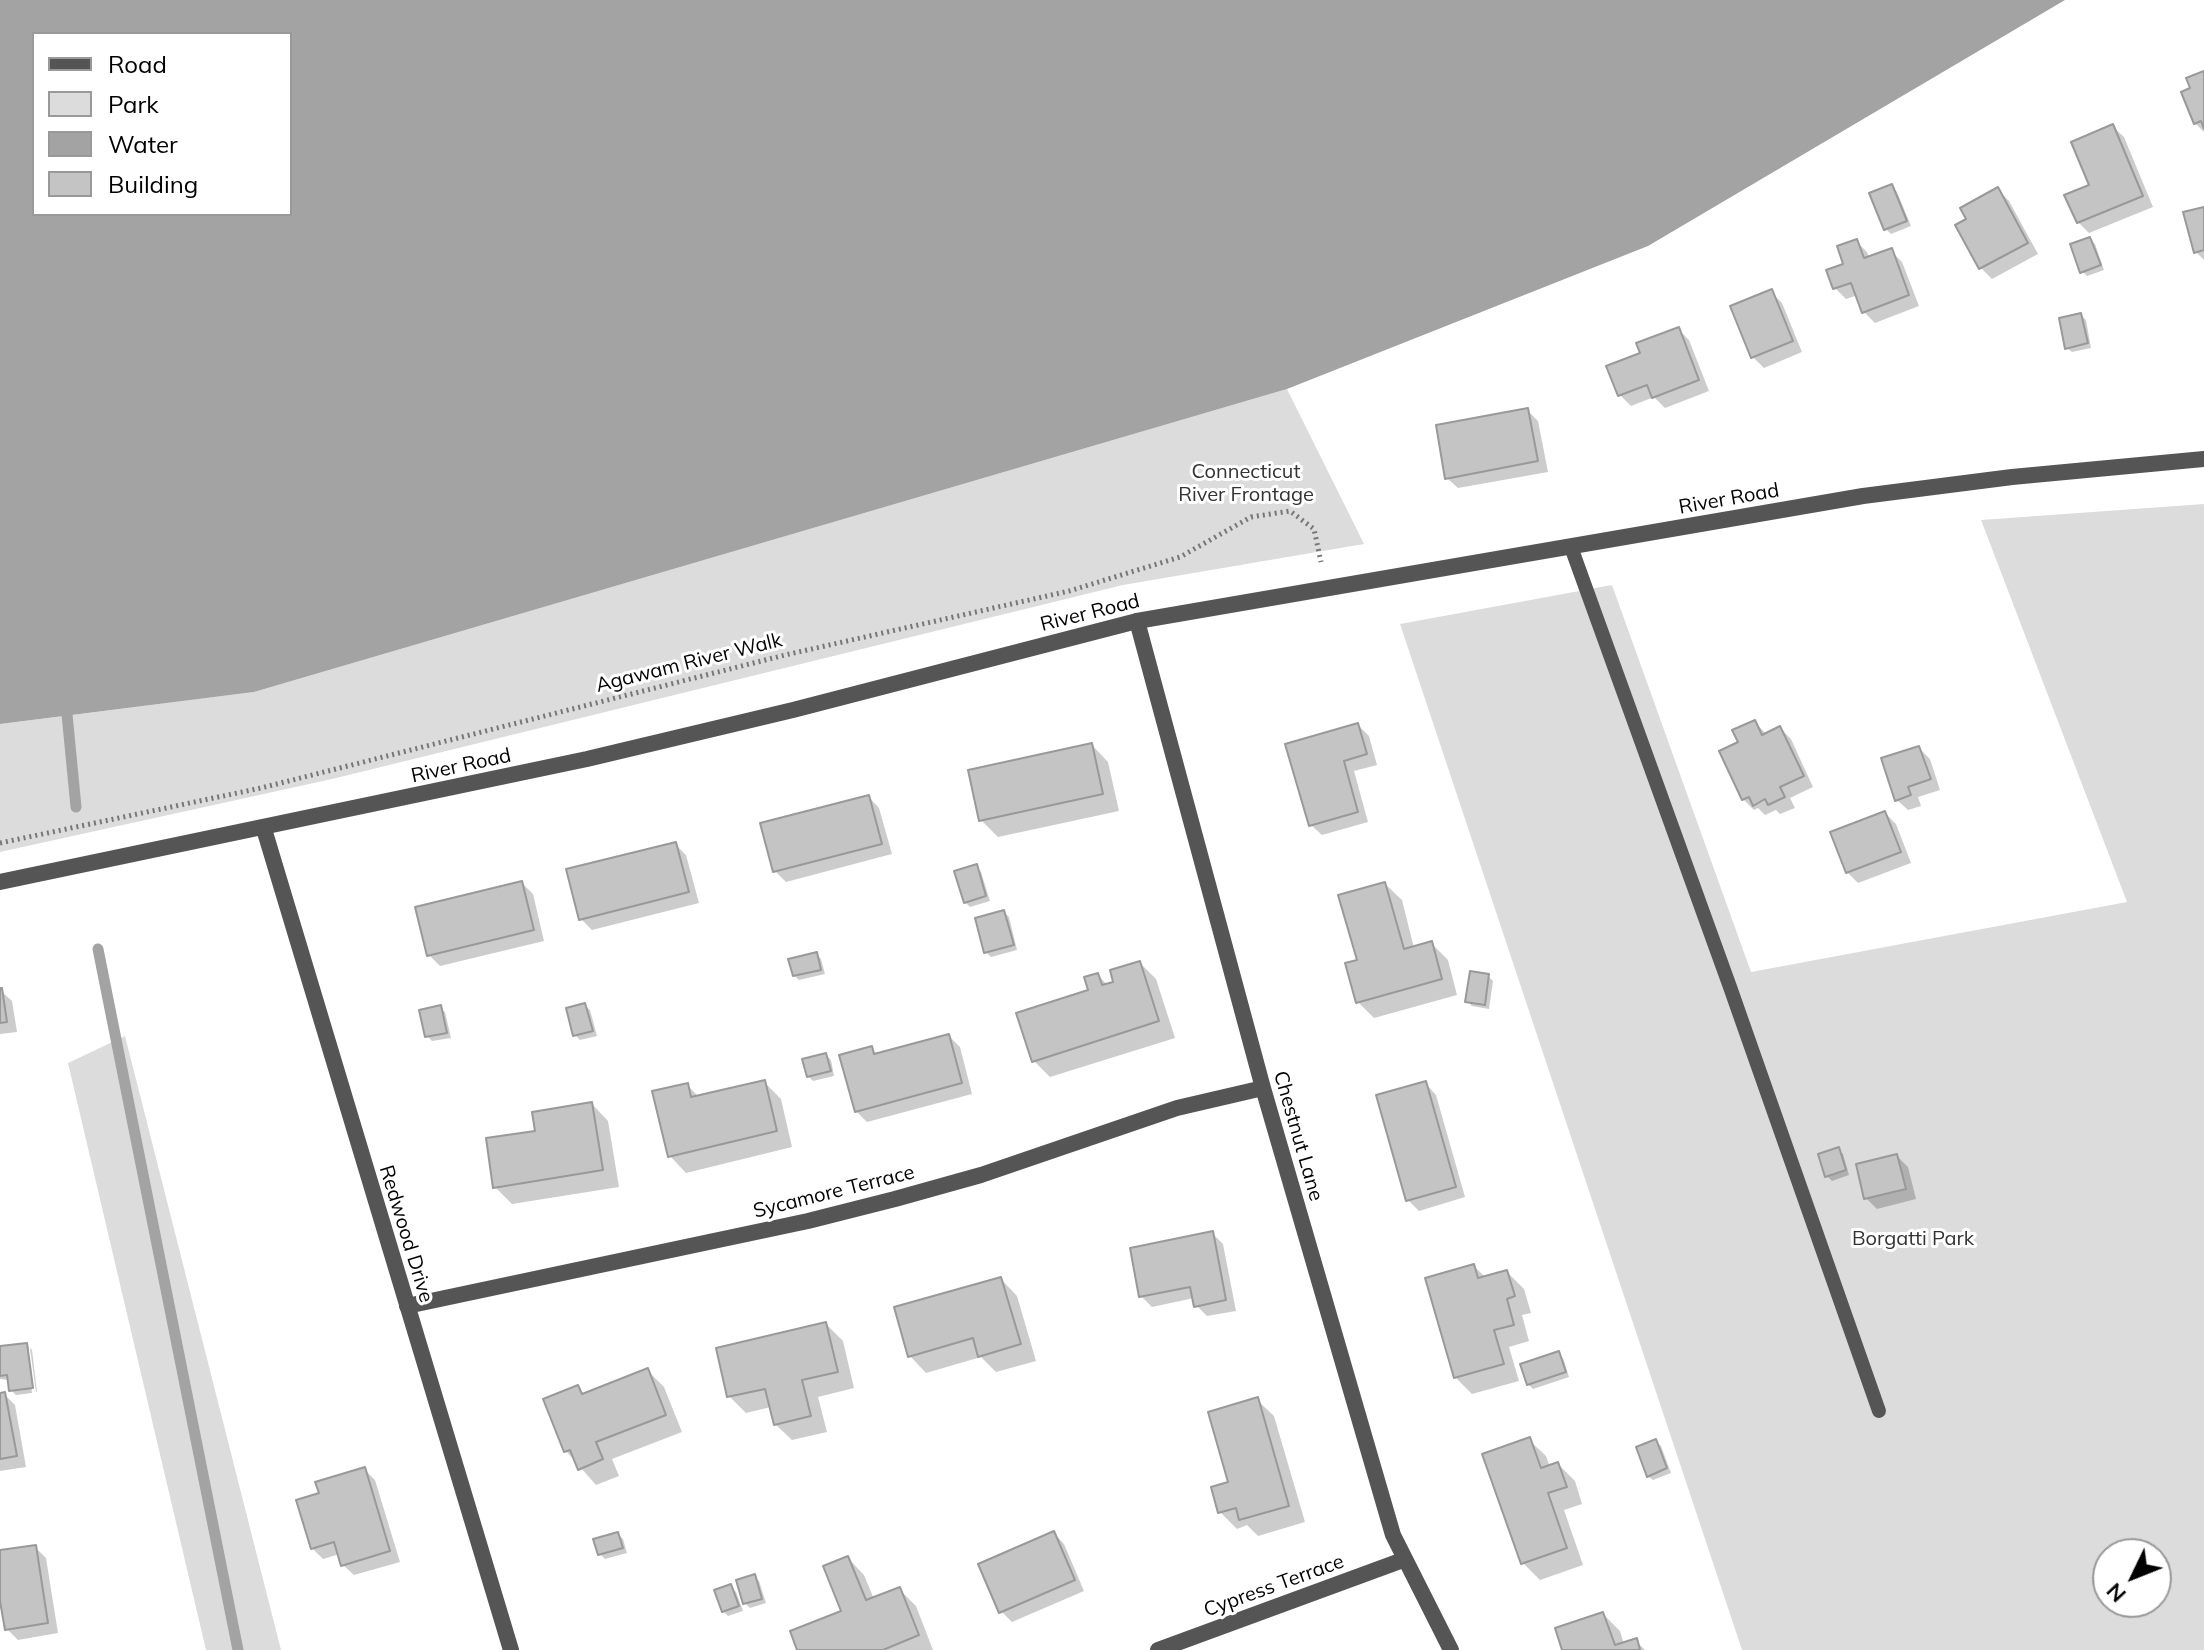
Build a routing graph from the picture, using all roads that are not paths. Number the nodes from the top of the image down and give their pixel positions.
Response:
1 (2204, 459) edge
2 (1571, 547) junction
3 (1137, 621) junction
4 (264, 829) junction
5 (0, 882) edge
6 (1263, 1088) junction
7 (407, 1306) junction
8 (1879, 1411) dead end
9 (1403, 1560) junction
10 (511, 1650) edge
11 (1158, 1650) edge
12 (1451, 1650) edge

1 - 2 street, River Road
2 - 3 street, River Road
2 - 8 lane
3 - 4 street, River Road
3 - 6 street, Chestnut Lane
4 - 5 street, River Road
4 - 7 street, Redwood Drive
6 - 7 street, Sycamore Terrace
6 - 9 street, Chestnut Lane
7 - 10 street, Redwood Drive
9 - 11 street, Cypress Terrace
9 - 12 street, Chestnut Lane

